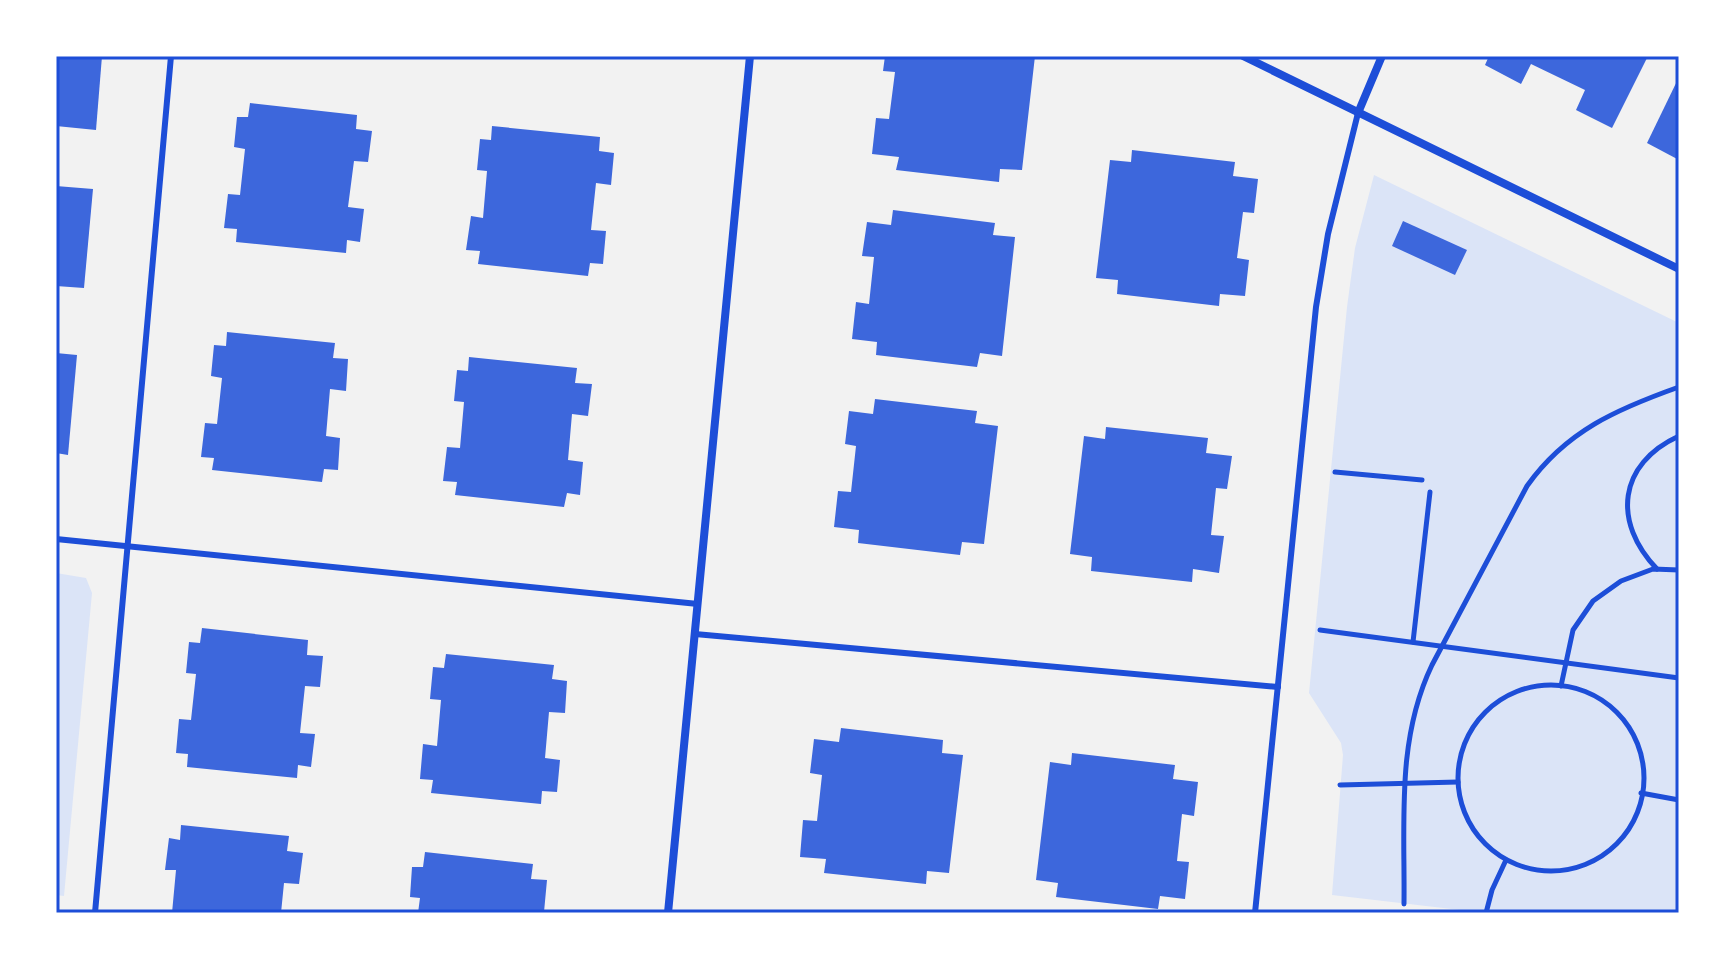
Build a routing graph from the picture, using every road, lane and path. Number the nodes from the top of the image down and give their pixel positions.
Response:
1 (171, 56) edge
2 (750, 56) edge
3 (1243, 56) edge
4 (1382, 56) edge
5 (1358, 113) junction
6 (1679, 269) edge
7 (1679, 387) edge
8 (1679, 436) edge
9 (1331, 471) dead end
10 (1422, 480) dead end
11 (1430, 492) dead end
12 (56, 539) edge
13 (128, 546) junction
14 (1658, 570) junction
15 (1679, 570) edge
16 (698, 604) junction
17 (1315, 629) dead end
18 (695, 634) junction
19 (1413, 642) junction
20 (1442, 646) junction
21 (1564, 663) junction
22 (1679, 678) edge
23 (1561, 686) junction
24 (1278, 687) junction
25 (1458, 782) junction
26 (1406, 783) junction
27 (1340, 785) dead end
28 (1641, 793) junction
29 (1679, 800) edge
30 (1506, 860) junction
31 (1404, 904) dead end
32 (95, 913) edge
33 (668, 913) edge
34 (1255, 913) edge
35 (1486, 913) edge

1 - 13 lane
2 - 16 street
3 - 5 street
4 - 5 street
5 - 6 street
5 - 24 lane
7 - 20 path
8 - 14 path
9 - 10 path
11 - 19 path
12 - 13 lane
13 - 16 lane
13 - 32 lane
14 - 15 path
14 - 21 path
16 - 18 street
17 - 19 path
18 - 24 lane
18 - 33 street
19 - 20 path
20 - 21 path
20 - 26 path
21 - 22 path
21 - 23 path
23 - 25 path
23 - 28 path
24 - 34 lane
25 - 26 path
25 - 30 path
26 - 27 path
26 - 31 path
28 - 29 path
28 - 30 path
30 - 35 path

